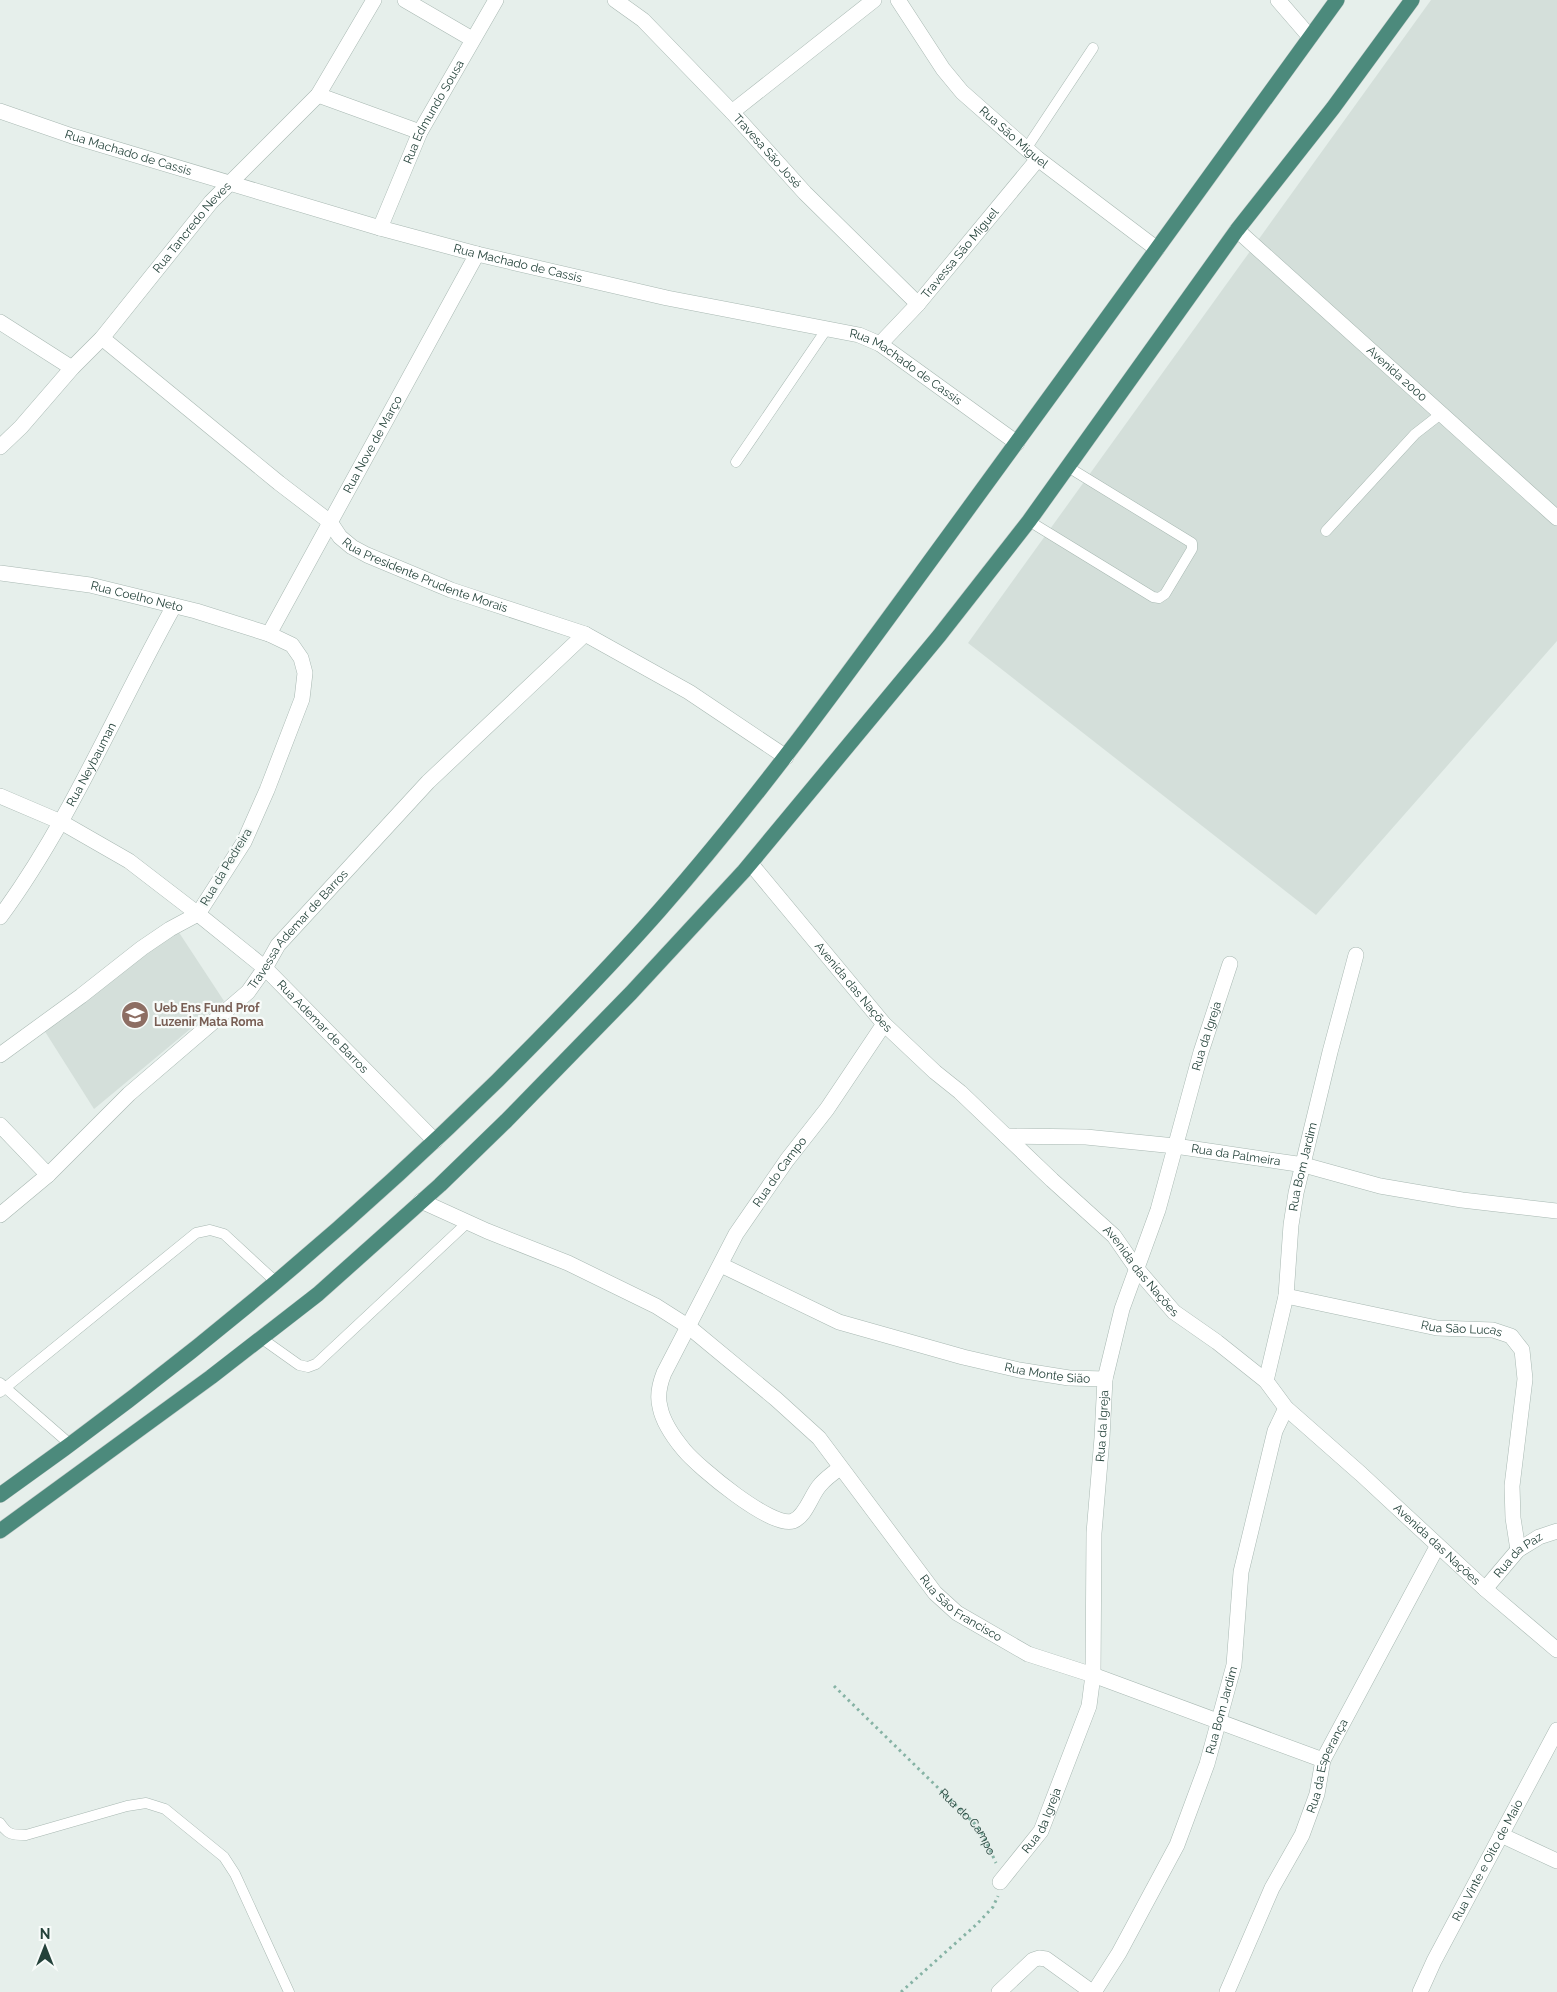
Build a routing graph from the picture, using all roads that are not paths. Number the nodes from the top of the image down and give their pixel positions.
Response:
1 (374, 0) edge
2 (405, 0) edge
3 (496, 0) edge
4 (615, 0) edge
5 (874, 0) edge
6 (898, 0) edge
7 (1278, 0) edge
8 (1337, 0) edge
9 (1412, 0) edge
10 (1310, 36) junction
11 (472, 39) junction
12 (1092, 48) dead end
13 (318, 95) junction
14 (0, 111) edge
15 (732, 112) junction
16 (420, 132) junction
17 (1026, 149) junction
18 (1038, 159) junction
19 (229, 182) junction
20 (380, 228) junction
21 (1237, 230) junction
22 (1158, 249) junction
23 (477, 254) junction
24 (918, 304) junction
25 (0, 322) edge
26 (828, 327) junction
27 (102, 338) junction
28 (880, 344) junction
29 (72, 368) junction
30 (1442, 413) junction
31 (1017, 443) junction
32 (0, 447) edge
33 (736, 462) dead end
34 (1068, 467) junction
35 (1557, 518) edge
36 (1029, 521) junction
37 (330, 522) junction
38 (1326, 531) dead end
39 (0, 573) edge
40 (174, 606) junction
41 (269, 634) junction
42 (585, 634) junction
43 (786, 756) junction
44 (0, 796) edge
45 (61, 822) junction
46 (750, 864) junction
47 (198, 914) junction
48 (0, 918) edge
49 (1356, 956) dead end
50 (1230, 964) dead end
51 (266, 968) junction
52 (884, 1024) junction
53 (0, 1055) edge
54 (0, 1125) edge
55 (1006, 1136) junction
56 (435, 1141) junction
57 (1175, 1146) junction
58 (1304, 1165) junction
59 (48, 1175) junction
60 (421, 1201) junction
61 (1557, 1211) edge
62 (0, 1216) edge
63 (468, 1222) junction
64 (721, 1265) junction
65 (1137, 1269) junction
66 (276, 1282) junction
67 (1286, 1296) junction
68 (689, 1327) junction
69 (261, 1338) junction
70 (1105, 1379) junction
71 (1266, 1381) junction
72 (2, 1388) edge
73 (1286, 1408) junction
74 (71, 1445) junction
75 (840, 1468) junction
76 (0, 1495) edge
77 (0, 1530) edge
78 (1557, 1531) edge
79 (1438, 1547) junction
80 (1518, 1550) junction
81 (1484, 1589) junction
82 (1557, 1650) edge
83 (1093, 1676) junction
84 (1218, 1722) junction
85 (1557, 1730) edge
86 (1323, 1760) junction
87 (0, 1823) edge
88 (1501, 1835) junction
89 (1557, 1861) edge
90 (1000, 1882) road end
91 (289, 1992) edge
92 (999, 1992) edge
93 (1093, 1992) edge
94 (1227, 1992) edge
95 (1420, 1992) edge

1 - 13 street, Rua Tancredo Neves
2 - 11 street
3 - 11 street, Rua Edmundo Sousa
4 - 15 street, Travesa São José
5 - 15 street
6 - 17 street, Rua São Miguel
7 - 10 street
8 - 10 highway
9 - 21 highway
10 - 22 highway
11 - 16 street, Rua Edmundo Sousa
12 - 17 lane
13 - 16 street
13 - 19 street, Rua Tancredo Neves
14 - 19 street, Rua Machado de Cassis
15 - 24 street, Travesa São José
16 - 20 street, Rua Edmundo Sousa
17 - 18 street, Rua São Miguel
18 - 22 street, Rua São Miguel
18 - 24 street, Travessa São Miguel
19 - 20 street, Rua Machado de Cassis
19 - 27 street, Rua Tancredo Neves
20 - 23 street, Rua Machado de Cassis
21 - 30 street, Avenida 2000
21 - 34 highway
22 - 31 highway
23 - 26 street, Rua Machado de Cassis
23 - 37 street, Rua Nove de Março
24 - 28 street, Travessa São Miguel
25 - 29 street
26 - 28 street, Rua Machado de Cassis
26 - 33 lane
27 - 29 street, Rua Tancredo Neves
27 - 37 street, Rua Presidente Prudente Morais
28 - 31 street, Rua Machado de Cassis
29 - 32 street, Rua Tancredo Neves
30 - 35 street, Avenida 2000
30 - 38 lane
31 - 43 highway
34 - 36 highway
34 - 36 lane
36 - 46 highway
37 - 41 street, Rua Nove de Março
37 - 42 street, Rua Presidente Prudente Morais
39 - 40 street, Rua Coelho Neto
40 - 41 street, Rua Coelho Neto
40 - 45 street, Rua Neybauman
41 - 47 street, Rua da Pedreira
42 - 43 street, Rua Presidente Prudente Morais
42 - 51 street, Travessa Ademar de Barros
43 - 56 highway
44 - 45 street, Rua Ademar de Barros
45 - 47 street, Rua Ademar de Barros
45 - 48 street, Rua Neybauman
46 - 52 street, Avenida das Nações
46 - 60 highway
47 - 51 street, Rua Ademar de Barros
47 - 53 street, Rua da Pedreira
49 - 58 street, Rua Bom Jardim
50 - 57 street, Rua da Igreja
51 - 56 street, Rua Ademar de Barros
51 - 59 street, Travessa Ademar de Barros
52 - 55 street, Avenida das Nações
52 - 64 street, Rua do Campo
54 - 59 street
55 - 57 street, Rua da Palmeira
55 - 65 street, Avenida das Nações
56 - 66 highway
57 - 58 street, Rua da Palmeira
57 - 65 street, Rua da Igreja
58 - 61 street, Rua da Palmeira
58 - 67 street, Rua Bom Jardim
59 - 62 street, Travessa Ademar de Barros
60 - 63 street
60 - 69 highway
63 - 68 street
63 - 69 lane
64 - 68 street, Rua do Campo
64 - 70 street, Rua Monte Sião
65 - 70 street, Rua da Igreja
65 - 71 street, Avenida das Nações
66 - 72 lane
66 - 74 highway
67 - 71 street, Rua Bom Jardim
67 - 80 street, Rua São Lucas
68 - 75 street, Rua São Francisco
68 - 75 street, Rua do Campo
69 - 77 highway
70 - 83 street, Rua da Igreja
71 - 73 street, Avenida das Nações
72 - 74 lane
73 - 79 street, Avenida das Nações
73 - 84 street, Rua Bom Jardim
74 - 76 highway
75 - 83 street, Rua São Francisco
78 - 80 street, Rua da Paz
79 - 81 street, Avenida das Nações
79 - 86 street, Rua da Esperança
80 - 81 street, Rua da Paz
81 - 82 street, Avenida das Nações
83 - 84 street, Rua São Francisco
83 - 90 street, Rua da Igreja
84 - 86 street, Rua São Francisco
84 - 93 street, Rua Bom Jardim
85 - 88 street, Rua Vinte e Oito de Maio
86 - 94 street, Rua da Esperança
87 - 91 lane
88 - 89 street
88 - 95 street, Rua Vinte e Oito de Maio
92 - 93 street

